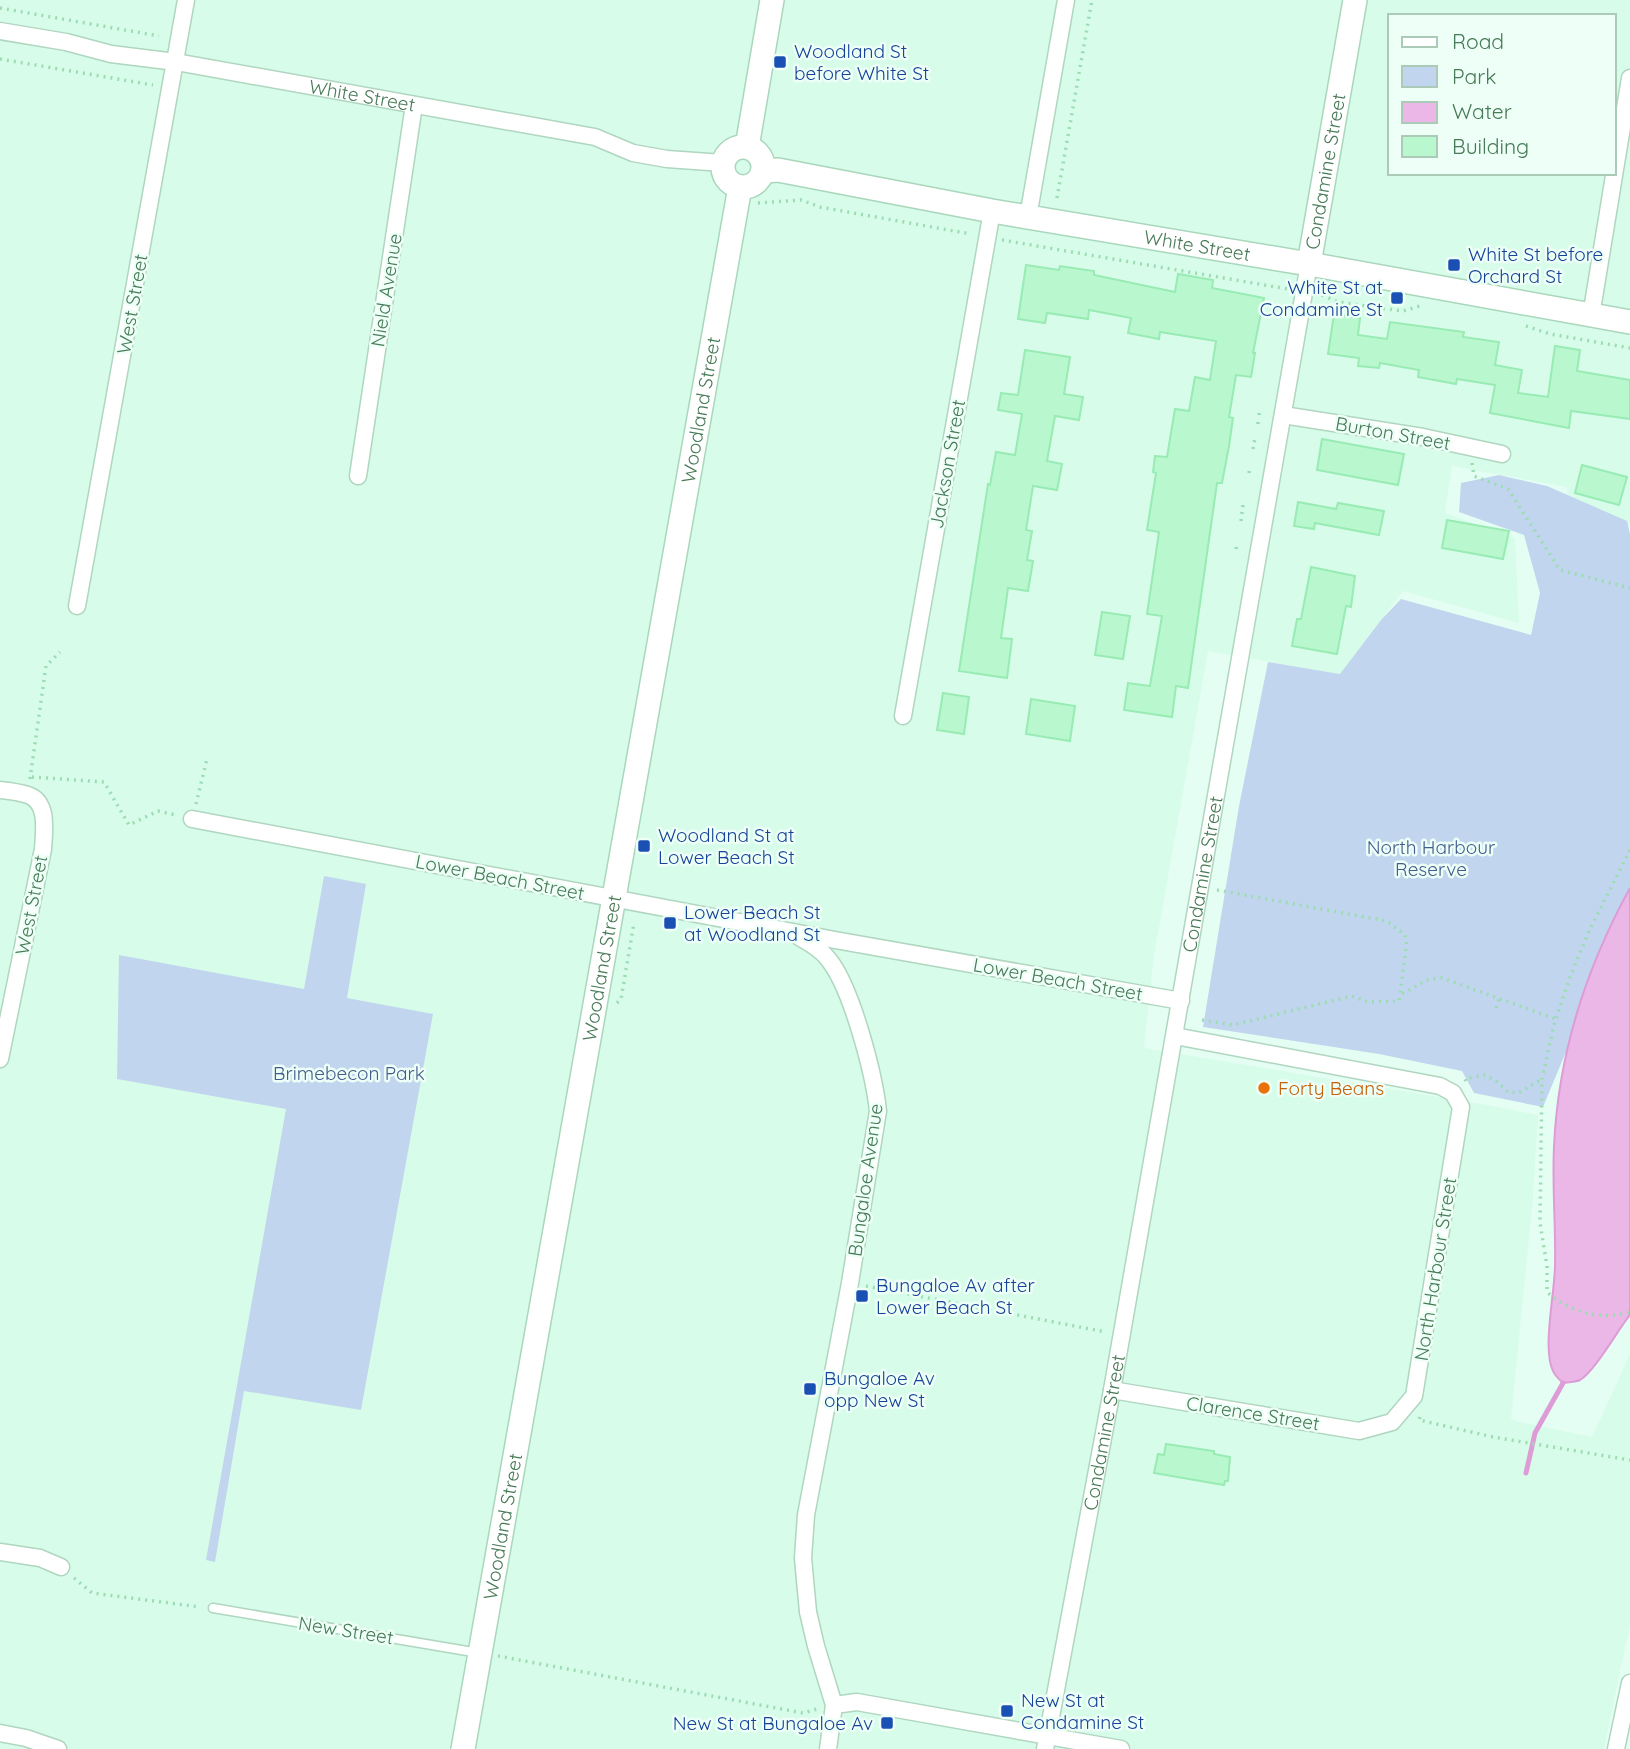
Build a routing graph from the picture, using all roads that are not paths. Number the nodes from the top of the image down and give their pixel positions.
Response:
1 (187, 0) edge
2 (772, 0) edge
3 (1066, 0) edge
4 (1355, 0) edge
5 (0, 31) edge
6 (176, 62) junction
7 (1630, 78) edge
8 (414, 105) junction
9 (747, 146) junction
10 (723, 163) junction
11 (1616, 163) edge
12 (764, 171) junction
13 (1614, 175) edge
14 (746, 195) junction
15 (992, 211) junction
16 (1028, 217) junction
17 (1309, 264) junction
18 (1591, 316) junction
19 (1630, 323) edge
20 (1283, 415) junction
21 (1502, 454) dead end
22 (358, 475) dead end
23 (77, 606) dead end
24 (903, 716) dead end
25 (0, 790) edge
26 (192, 819) road end
27 (614, 899) junction
28 (784, 930) junction
29 (1181, 1000) junction
30 (1175, 1035) junction
31 (0, 1059) edge
32 (1112, 1390) junction
33 (1392, 1422) joint
34 (0, 1552) edge
35 (61, 1567) road end
36 (213, 1608) road end
37 (479, 1653) junction
38 (1630, 1683) edge
39 (834, 1705) junction
40 (0, 1733) edge
41 (1046, 1742) edge
42 (58, 1749) edge
43 (463, 1749) edge
44 (828, 1749) edge
45 (1121, 1749) edge
46 (1616, 1749) edge

1 - 6 street, West Street
2 - 9 street
3 - 16 street
4 - 17 street, Condamine Street
5 - 6 street, White Street
6 - 8 street, White Street
6 - 23 street, West Street
7 - 11 street
8 - 10 street, White Street
8 - 22 street, Nield Avenue
9 - 10 street
9 - 12 street
10 - 14 street
12 - 14 street
12 - 15 street, White Street
13 - 18 street
14 - 27 street, Woodland Street
15 - 16 street, White Street
15 - 24 street, Jackson Street
16 - 17 street, White Street
17 - 18 street, White Street
17 - 20 street, Condamine Street
18 - 19 street, White Street
20 - 21 street, Burton Street
20 - 29 street, Condamine Street
25 - 31 street, West Street
26 - 27 street, Lower Beach Street
27 - 28 street, Lower Beach Street
27 - 37 street, Woodland Street
28 - 29 street, Lower Beach Street
28 - 39 street, Bungaloe Avenue
29 - 30 street, Condamine Street
30 - 32 street, Condamine Street
30 - 33 street, North Harbour Street
32 - 33 street, Clarence Street
32 - 41 street, Condamine Street
34 - 35 street
36 - 37 lane, New Street
37 - 43 street, Woodland Street
38 - 46 street
39 - 41 street
39 - 44 street, Bungaloe Avenue
40 - 42 street
41 - 45 street

